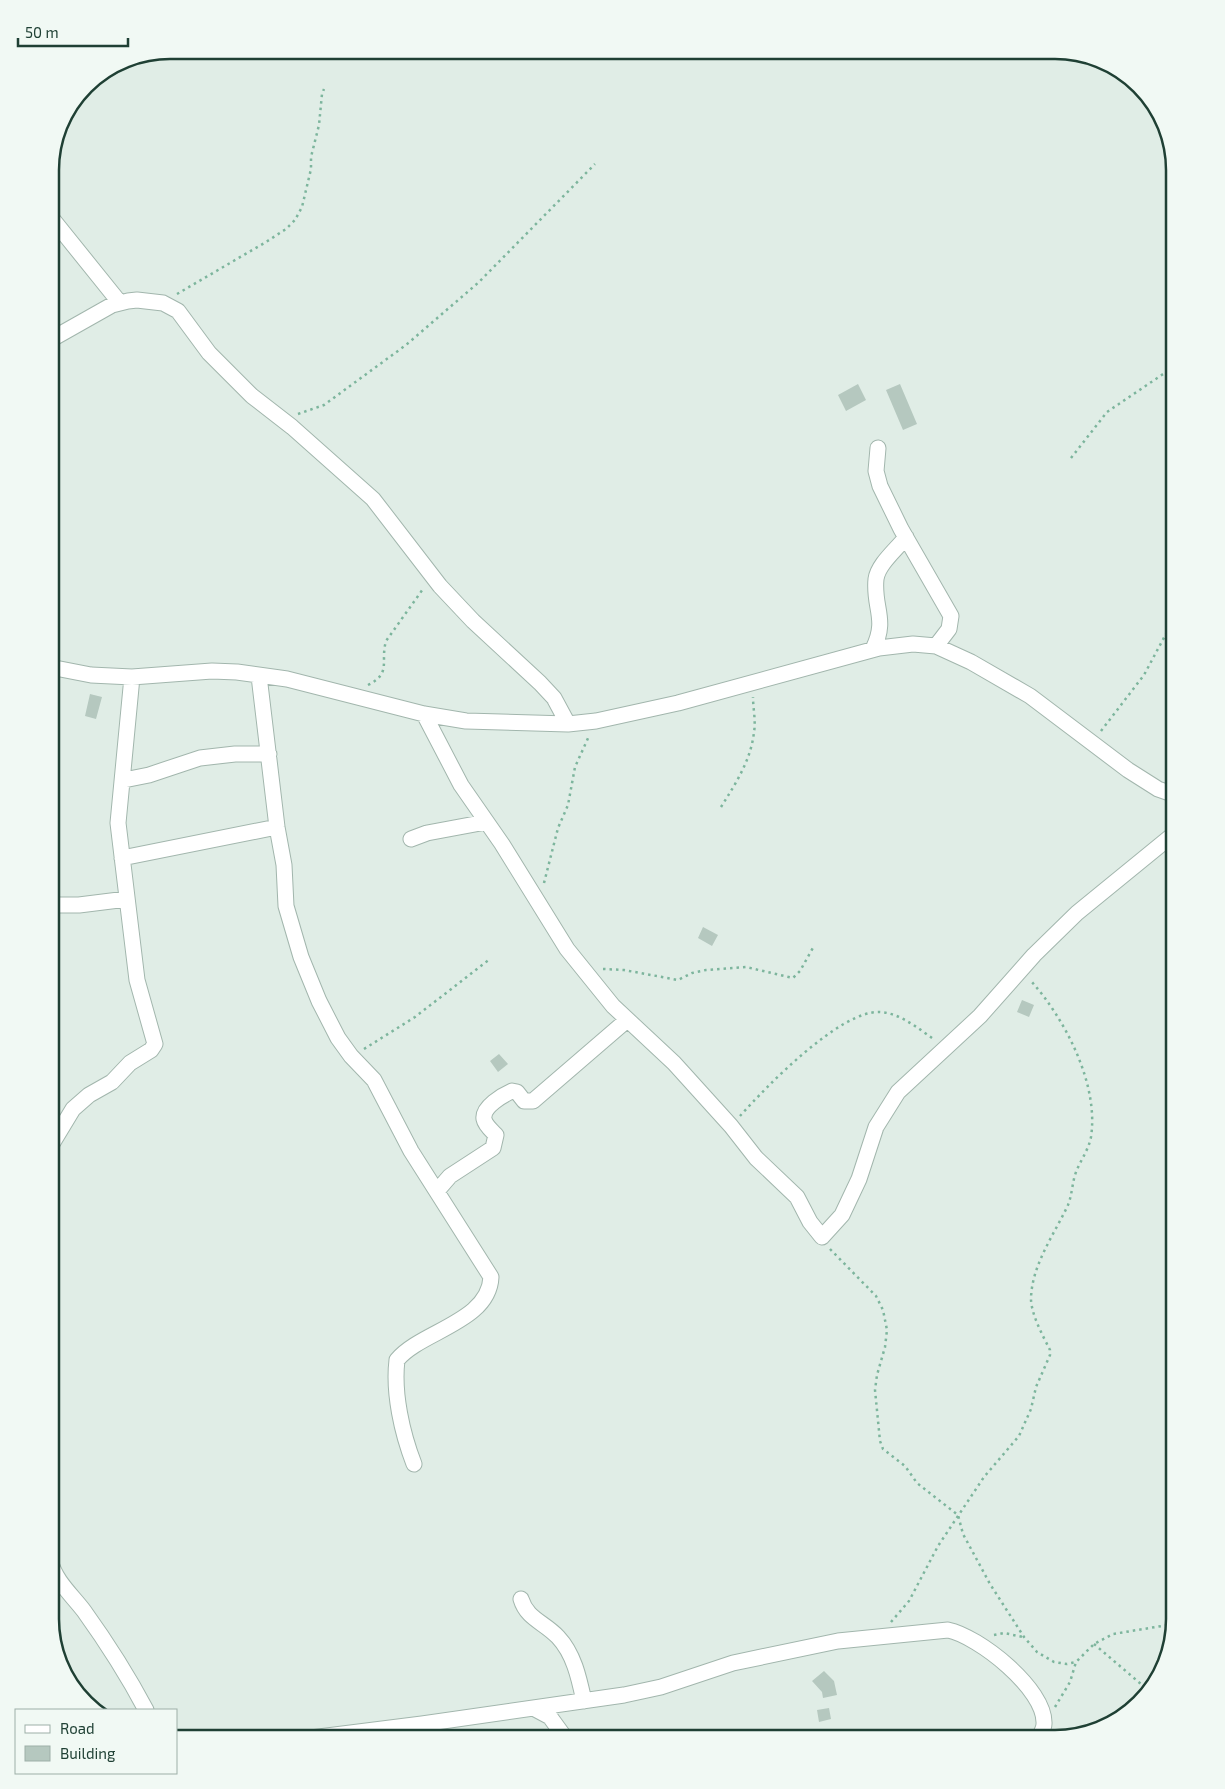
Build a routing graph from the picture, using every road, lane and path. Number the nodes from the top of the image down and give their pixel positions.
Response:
1 (324, 89) dead end
2 (595, 164) dead end
3 (59, 227) edge
4 (120, 303) junction
5 (163, 303) junction
6 (59, 335) edge
7 (1166, 372) edge
8 (282, 419) junction
9 (878, 448) dead end
10 (1071, 458) dead end
11 (906, 537) junction
12 (430, 574) junction
13 (1166, 634) edge
14 (936, 646) junction
15 (873, 649) junction
16 (59, 668) edge
17 (260, 676) junction
18 (132, 677) junction
19 (752, 683) junction
20 (347, 695) junction
21 (424, 714) junction
22 (596, 721) junction
23 (568, 724) junction
24 (1092, 744) junction
25 (268, 754) junction
26 (124, 780) junction
27 (1166, 792) edge
28 (722, 807) dead end
29 (486, 822) junction
30 (277, 827) junction
31 (411, 839) dead end
32 (1166, 840) edge
33 (122, 858) junction
34 (127, 899) junction
35 (59, 905) edge
36 (539, 906) junction
37 (814, 946) dead end
38 (490, 958) dead end
39 (583, 969) junction
40 (1022, 971) junction
41 (627, 1020) junction
42 (947, 1048) junction
43 (351, 1056) junction
44 (731, 1126) junction
45 (59, 1132) edge
46 (437, 1191) junction
47 (822, 1237) junction
48 (414, 1464) dead end
49 (958, 1515) junction
50 (59, 1579) edge
51 (521, 1599) dead end
52 (1166, 1625) edge
53 (881, 1636) junction
54 (1024, 1637) junction
55 (975, 1640) junction
56 (1094, 1644) junction
57 (1076, 1662) junction
58 (1144, 1686) edge
59 (584, 1701) junction
60 (145, 1709) edge
61 (535, 1709) junction
62 (372, 1730) edge
63 (559, 1730) edge
64 (1041, 1730) edge
65 (1042, 1730) edge

1 - 5 path
2 - 8 path
3 - 4 street
4 - 5 street
4 - 6 street
5 - 8 street
7 - 10 path
8 - 12 street
9 - 11 street
11 - 14 street
11 - 15 street
12 - 20 path
12 - 23 street
13 - 24 path
14 - 15 street
14 - 24 street
15 - 19 street
16 - 18 street
17 - 18 street
17 - 20 street
17 - 25 street
18 - 26 street
19 - 22 street
19 - 28 path
20 - 21 street
21 - 23 street
21 - 29 street
22 - 23 street
22 - 36 path
24 - 27 street
25 - 26 street
25 - 30 street
26 - 33 street
29 - 31 street
29 - 36 street
30 - 33 street
30 - 43 street
32 - 40 street
33 - 34 street
34 - 35 street
34 - 45 street
36 - 39 street
37 - 39 path
38 - 43 path
39 - 41 street
40 - 42 street
40 - 49 path
41 - 44 street
41 - 46 street
42 - 44 path
42 - 47 street
43 - 46 street
44 - 47 street
46 - 48 street
47 - 49 path
49 - 53 path
49 - 54 path
50 - 60 street
51 - 59 street
52 - 56 path
53 - 55 street
53 - 59 street
54 - 55 path
54 - 57 path
55 - 64 street
56 - 57 path
56 - 58 path
57 - 65 path
59 - 61 street
61 - 62 street
61 - 63 street

